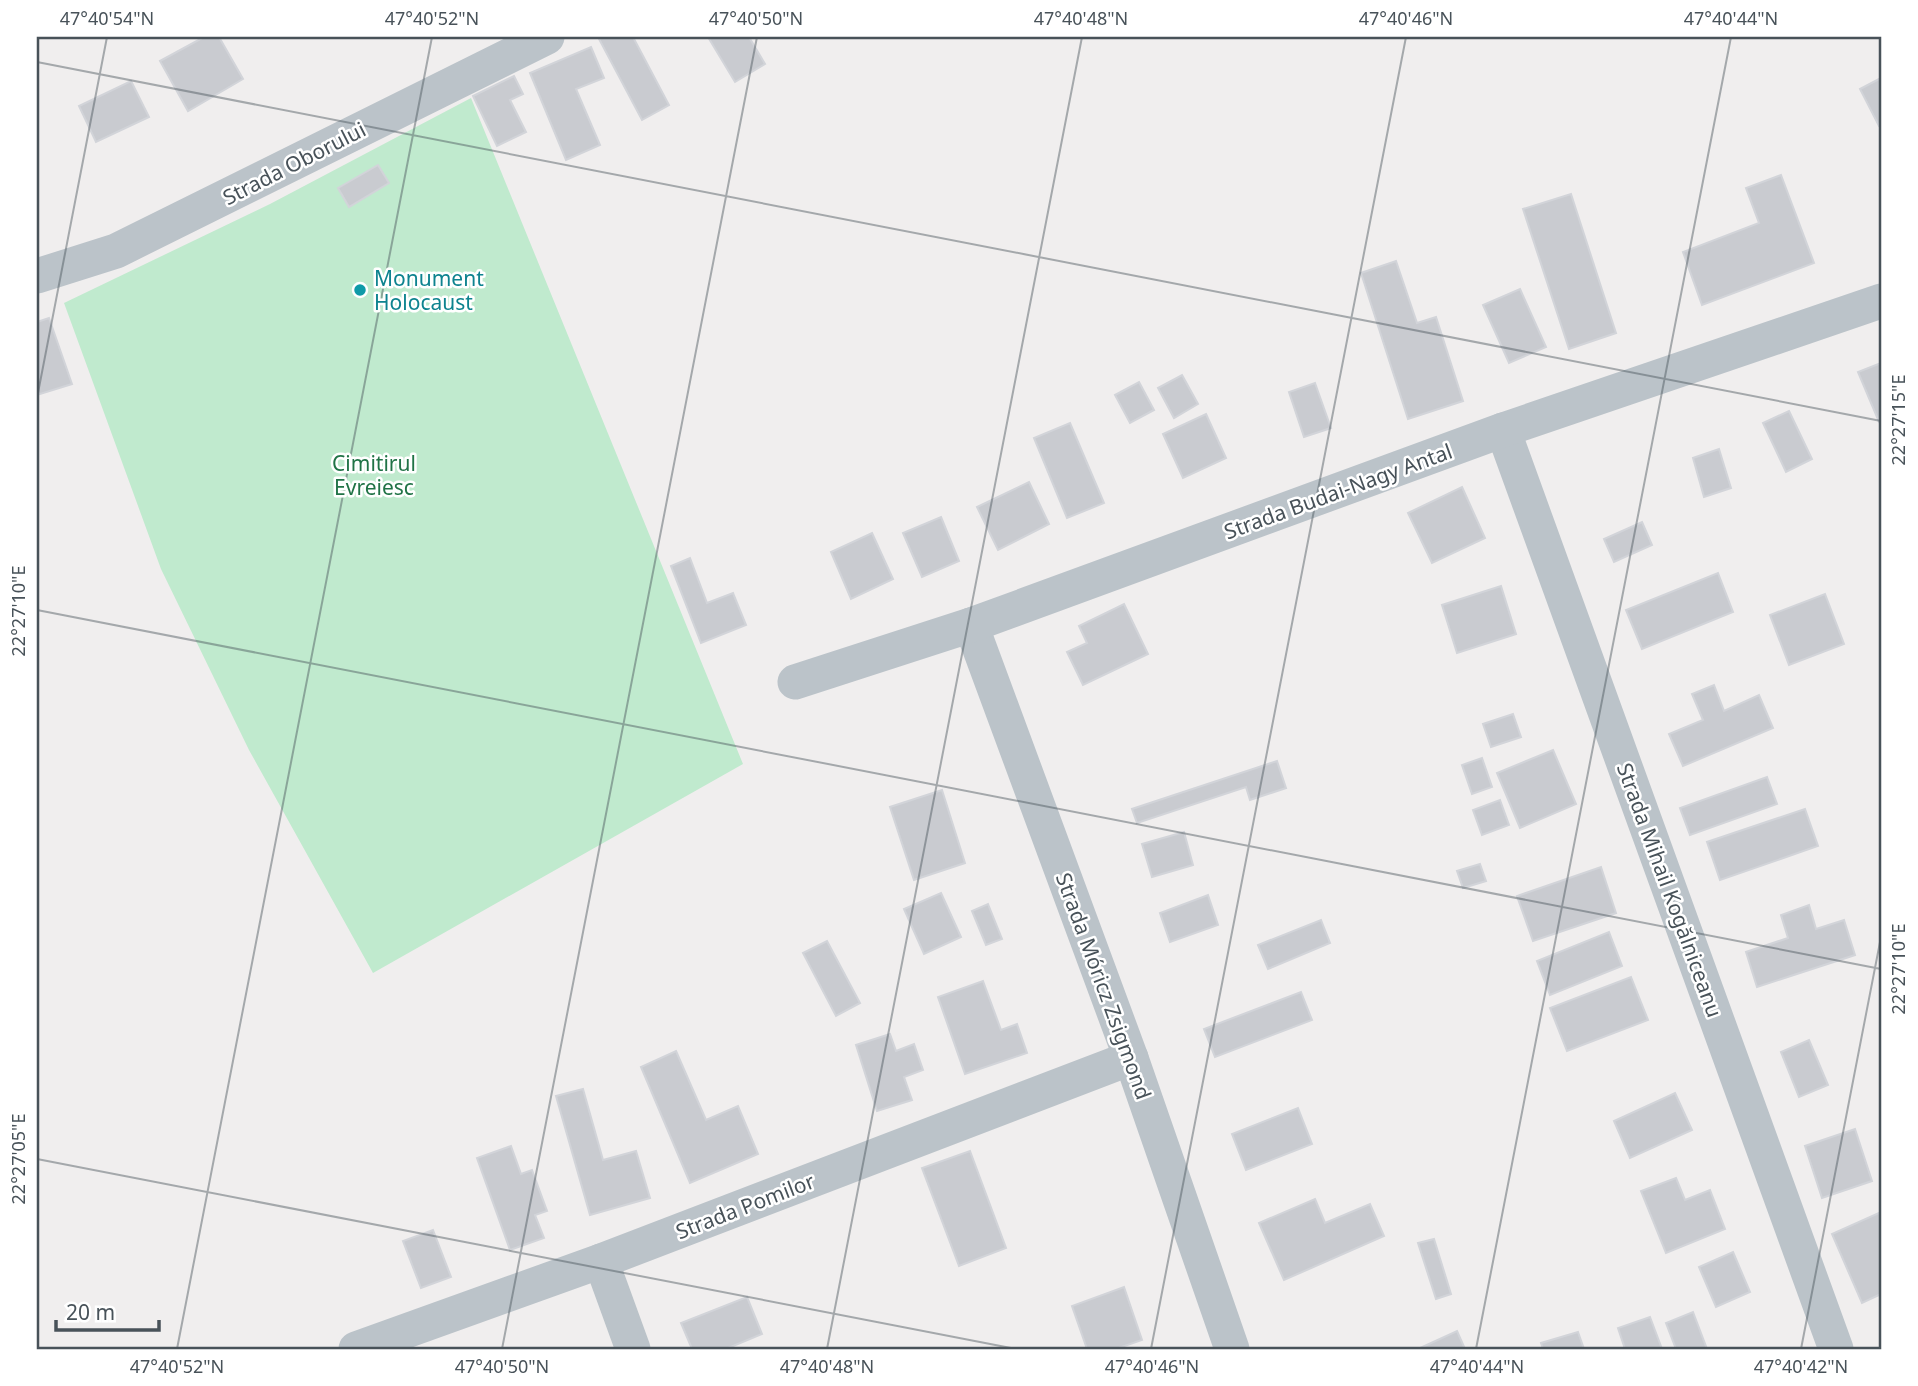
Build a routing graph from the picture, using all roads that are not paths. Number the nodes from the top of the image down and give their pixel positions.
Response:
1 (547, 37) edge
2 (37, 276) edge
3 (1881, 301) edge
4 (1503, 430) junction
5 (971, 625) junction
6 (795, 682) dead end
7 (1131, 1058) junction
8 (601, 1261) junction
9 (356, 1349) edge
10 (633, 1349) edge
11 (1232, 1349) edge
12 (1836, 1349) edge

1 - 2 street, Strada Oborului
3 - 4 street, Strada Budai-Nagy Antal
4 - 5 street, Strada Budai-Nagy Antal
4 - 12 street, Strada Mihail Kogălniceanu
5 - 6 street, Strada Budai-Nagy Antal
5 - 7 street, Strada Móricz Zsigmond
7 - 8 street, Strada Pomilor
7 - 11 street, Strada Móricz Zsigmond
8 - 9 street, Strada Pomilor
8 - 10 street

